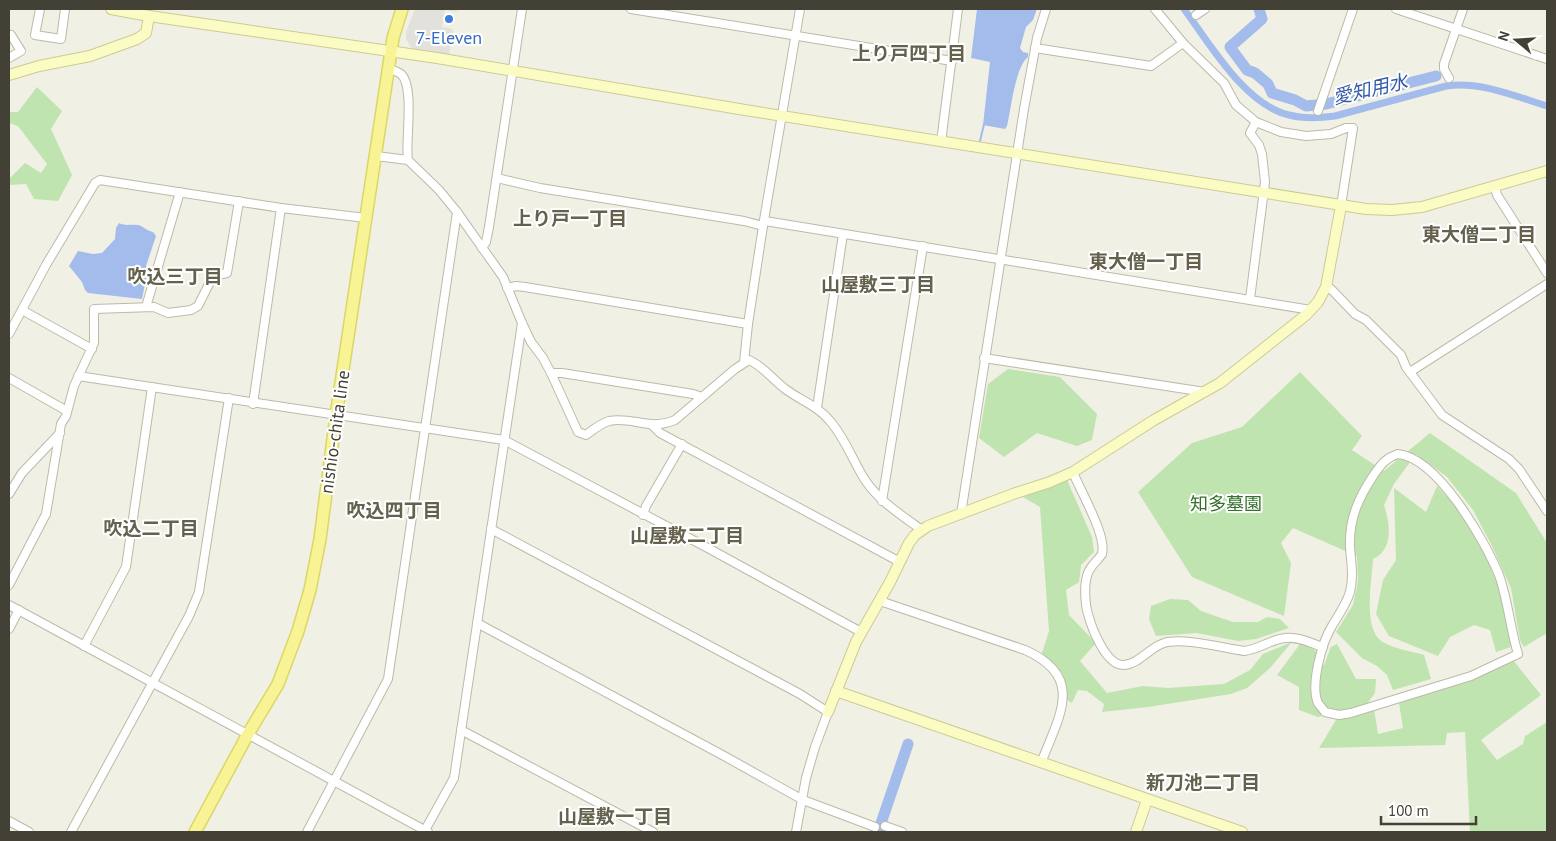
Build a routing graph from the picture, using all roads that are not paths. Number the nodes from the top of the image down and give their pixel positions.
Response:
1 (40, 9) edge
2 (66, 9) edge
3 (111, 9) edge
4 (402, 9) edge
5 (522, 9) edge
6 (631, 9) edge
7 (800, 9) edge
8 (958, 9) edge
9 (1046, 9) edge
10 (1155, 9) edge
11 (1205, 9) edge
12 (1353, 9) edge
13 (1396, 9) edge
14 (1463, 9) edge
15 (1196, 15) dead end
16 (149, 16) junction
17 (1456, 29) junction
18 (796, 35) junction
19 (9, 36) edge
20 (1183, 43) junction
21 (1035, 48) junction
22 (1547, 49) edge
23 (391, 52) junction
24 (9, 58) edge
25 (1546, 58) edge
26 (952, 61) junction
27 (390, 69) junction
28 (513, 72) junction
29 (9, 75) edge
30 (1449, 78) dead end
31 (1318, 111) dead end
32 (782, 115) junction
33 (1256, 122) junction
34 (941, 142) junction
35 (1017, 153) junction
36 (376, 156) junction
37 (408, 160) junction
38 (1547, 171) edge
39 (497, 178) junction
40 (1494, 187) junction
41 (180, 192) junction
42 (1264, 193) junction
43 (239, 201) junction
44 (1341, 206) junction
45 (281, 208) junction
46 (457, 212) junction
47 (366, 218) junction
48 (764, 223) junction
49 (844, 234) junction
50 (923, 246) junction
51 (482, 248) junction
52 (1000, 259) junction
53 (1547, 273) edge
54 (1547, 284) edge
55 (1326, 287) junction
56 (507, 288) junction
57 (1250, 299) junction
58 (146, 307) junction
59 (22, 310) junction
60 (1311, 310) junction
61 (522, 323) junction
62 (748, 324) junction
63 (9, 334) edge
64 (92, 349) junction
65 (984, 358) junction
66 (744, 362) junction
67 (1410, 372) junction
68 (551, 373) junction
69 (78, 376) junction
70 (9, 378) edge
71 (152, 386) junction
72 (1205, 392) junction
73 (702, 397) junction
74 (229, 398) junction
75 (253, 404) junction
76 (817, 408) junction
77 (67, 411) junction
78 (336, 416) junction
79 (652, 425) junction
80 (425, 428) junction
81 (60, 433) junction
82 (504, 440) junction
83 (682, 444) junction
84 (1073, 472) junction
85 (9, 494) edge
86 (882, 500) junction
87 (1547, 512) edge
88 (961, 514) junction
89 (643, 515) junction
90 (491, 529) junction
91 (922, 530) junction
92 (900, 562) junction
93 (9, 585) edge
94 (880, 600) junction
95 (9, 605) edge
96 (19, 610) junction
97 (477, 623) junction
98 (9, 629) edge
99 (861, 632) junction
100 (84, 646) junction
101 (1323, 646) junction
102 (152, 682) junction
103 (836, 692) junction
104 (828, 712) junction
105 (461, 730) junction
106 (248, 734) junction
107 (1041, 763) junction
108 (334, 782) junction
109 (803, 800) junction
110 (1147, 800) junction
111 (9, 821) edge
112 (885, 826) dead end
113 (875, 827) dead end
114 (29, 832) edge
115 (71, 832) edge
116 (195, 832) edge
117 (307, 832) edge
118 (425, 832) edge
119 (653, 832) edge
120 (796, 832) edge
121 (902, 832) edge
122 (1136, 832) edge
123 (1242, 832) edge

1 - 2 street
3 - 16 street
4 - 23 main road, nishio-chita line
5 - 28 street
6 - 18 street
7 - 18 street
8 - 26 street
9 - 21 street
10 - 20 street
11 - 15 street
12 - 31 street
13 - 17 street
14 - 17 street
16 - 23 street
16 - 29 street
17 - 25 street
17 - 30 street
18 - 26 street
18 - 32 street
19 - 24 street
20 - 21 street
20 - 33 street
21 - 35 street
22 - 25 street
23 - 27 main road, nishio-chita line
23 - 28 street
26 - 34 street
27 - 36 main road, nishio-chita line
27 - 37 street
28 - 32 street
28 - 39 street
32 - 34 street
32 - 48 street
33 - 42 street
33 - 44 street
34 - 35 street
35 - 42 street
35 - 52 street
36 - 37 street
36 - 47 main road, nishio-chita line
37 - 46 street
38 - 40 street
39 - 48 street
39 - 51 street
40 - 44 street
40 - 53 street
41 - 43 street
41 - 58 street
41 - 59 street
42 - 44 street
42 - 57 street
43 - 45 street
43 - 58 street
44 - 55 street
45 - 47 street
45 - 75 street
46 - 51 street
46 - 80 street
47 - 78 main road, nishio-chita line
48 - 49 street
48 - 62 street
49 - 50 street
49 - 76 street
50 - 52 street
50 - 86 street
51 - 56 street
52 - 57 street
52 - 65 street
54 - 67 street
55 - 60 street
55 - 67 street
56 - 61 street
56 - 62 street
57 - 60 street
58 - 64 street
59 - 63 street
59 - 64 street
60 - 72 street
61 - 68 street
61 - 82 street
62 - 66 street
64 - 69 street
65 - 72 street
65 - 88 street
66 - 73 street
66 - 76 street
67 - 87 street
68 - 73 street
68 - 79 street
69 - 71 street
69 - 77 street
70 - 77 street
71 - 74 street
71 - 100 street
72 - 84 street
73 - 79 street
74 - 75 street
74 - 102 street
75 - 78 street
76 - 86 street
77 - 81 street
78 - 80 street
78 - 106 main road, nishio-chita line
79 - 83 street
80 - 82 street
80 - 108 street
81 - 85 street
81 - 93 street
82 - 89 street
82 - 90 street
83 - 89 street
83 - 92 street
84 - 88 street
84 - 101 street
86 - 91 street
88 - 91 street
89 - 99 street
90 - 97 street
90 - 104 street
91 - 92 street
92 - 94 street
94 - 99 street
94 - 107 street
95 - 96 street
96 - 98 street
96 - 100 street
97 - 105 street
97 - 109 street
99 - 103 street
100 - 102 street
101 - 101 street
102 - 106 street
102 - 115 street
103 - 104 street
103 - 107 street
104 - 109 street
105 - 118 street
105 - 119 street
106 - 108 street
106 - 116 main road, nishio-chita line
107 - 110 street
108 - 117 street
108 - 118 street
109 - 113 street
109 - 120 street
110 - 122 street
110 - 123 street
111 - 114 street
112 - 121 street

